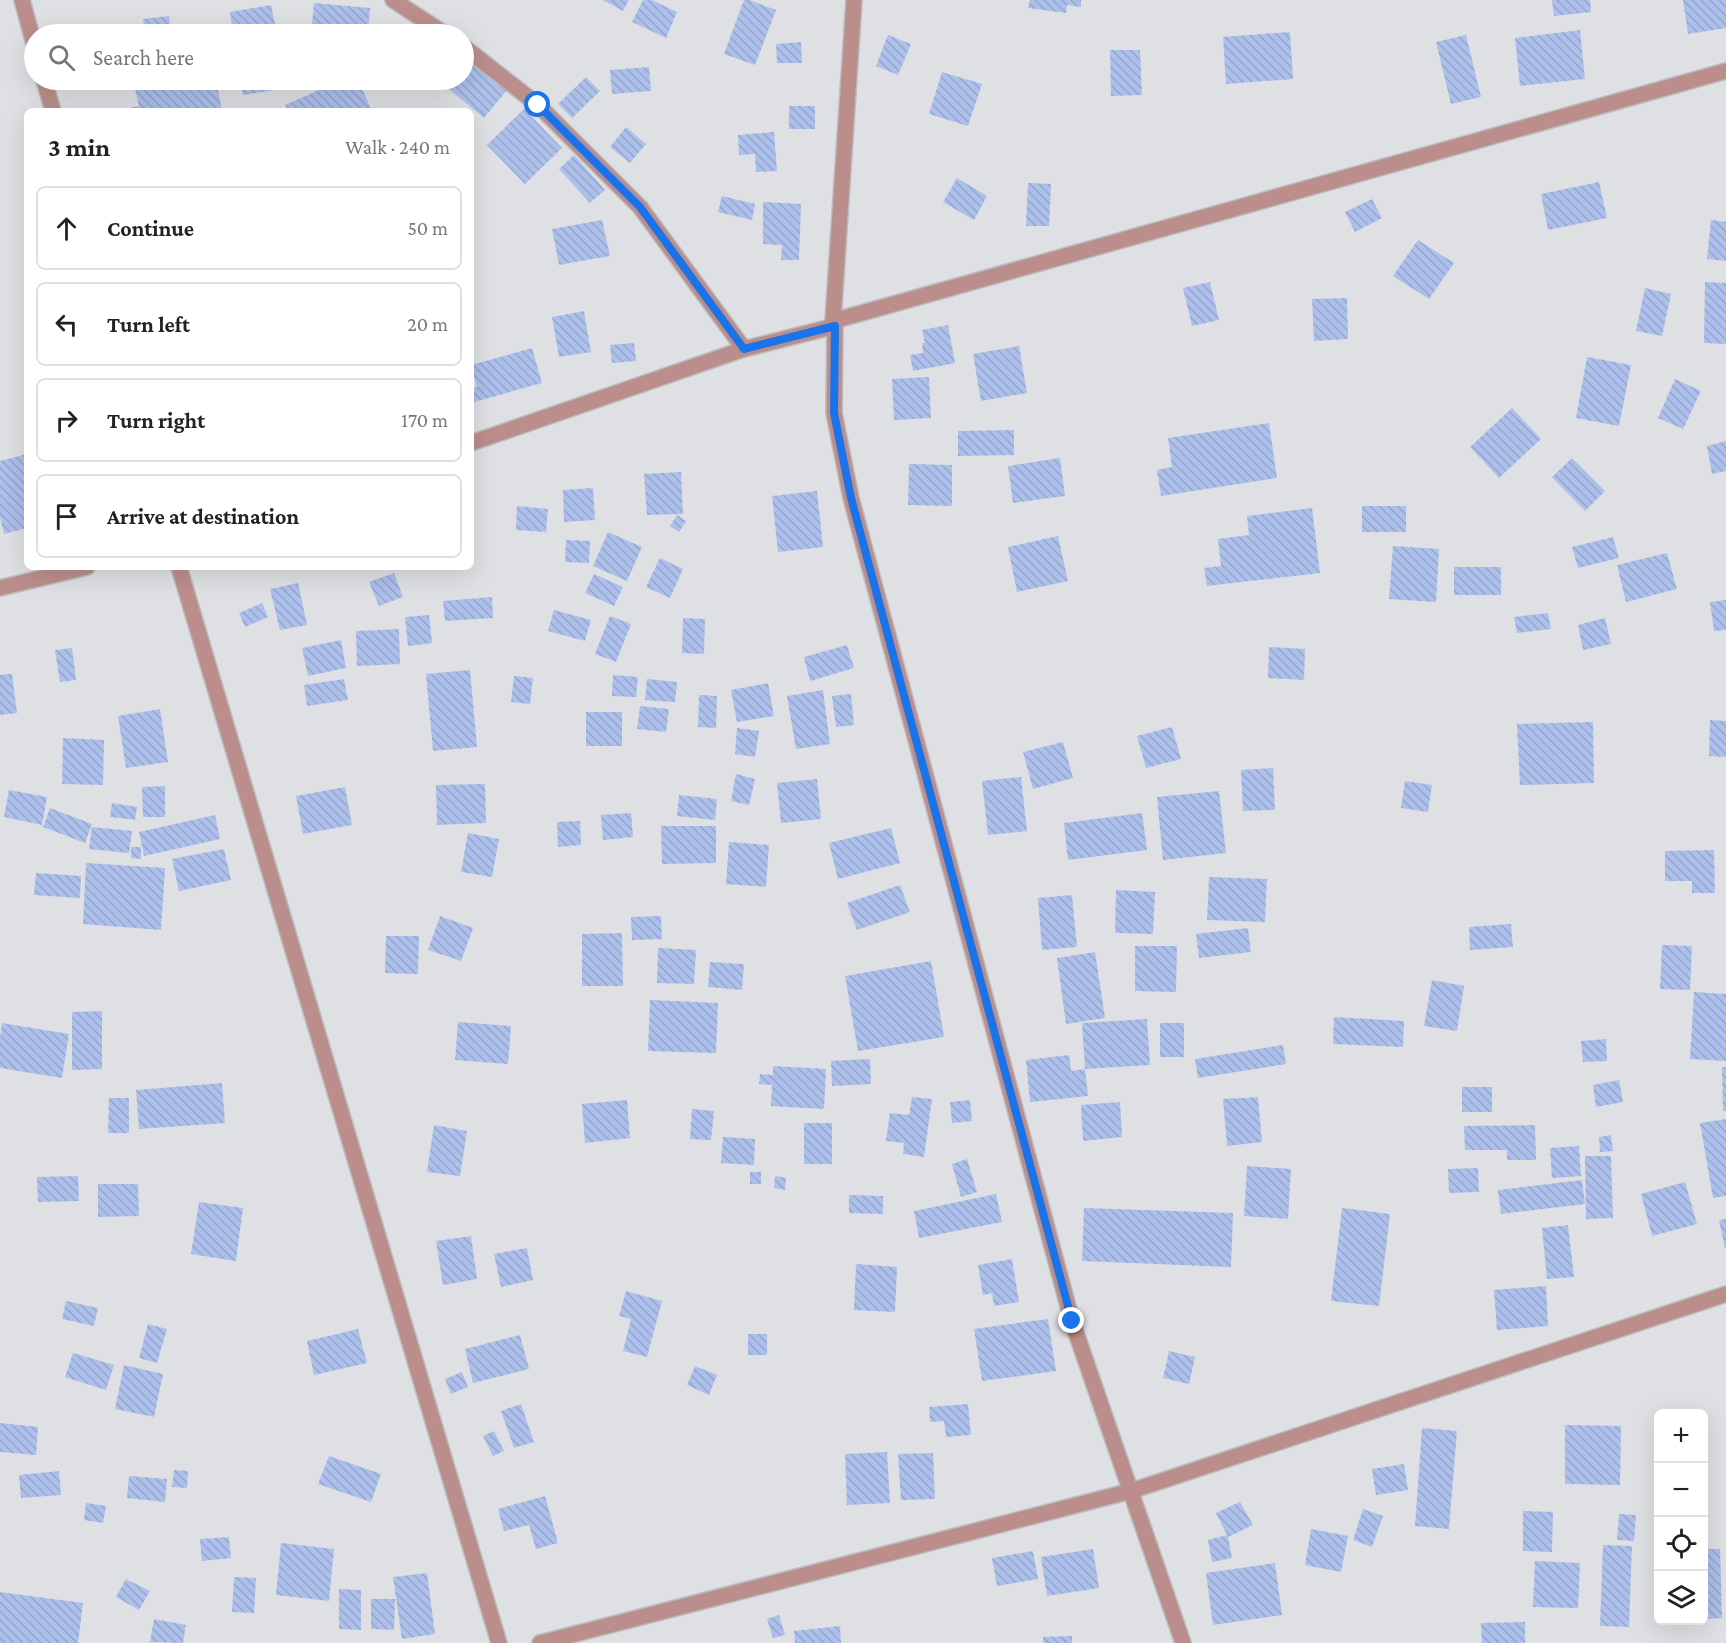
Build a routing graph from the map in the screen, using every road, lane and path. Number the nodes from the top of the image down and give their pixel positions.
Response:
1 (22, 0) edge
2 (393, 0) edge
3 (854, 0) edge
4 (29, 24) edge
5 (430, 24) edge
6 (474, 55) edge
7 (1726, 70) edge
8 (47, 90) edge
9 (52, 108) edge
10 (834, 324) junction
11 (744, 349) junction
12 (474, 442) edge
13 (75, 570) edge
14 (180, 570) edge
15 (0, 588) edge
16 (1726, 1294) edge
17 (1131, 1491) junction
18 (498, 1643) edge
19 (540, 1643) edge
20 (1183, 1643) edge

1 - 4 street
2 - 5 street
3 - 10 street
6 - 11 street
7 - 10 street
8 - 9 street
10 - 11 street
10 - 17 street
11 - 12 street
13 - 15 street
14 - 18 street
16 - 17 street
17 - 19 street
17 - 20 street

